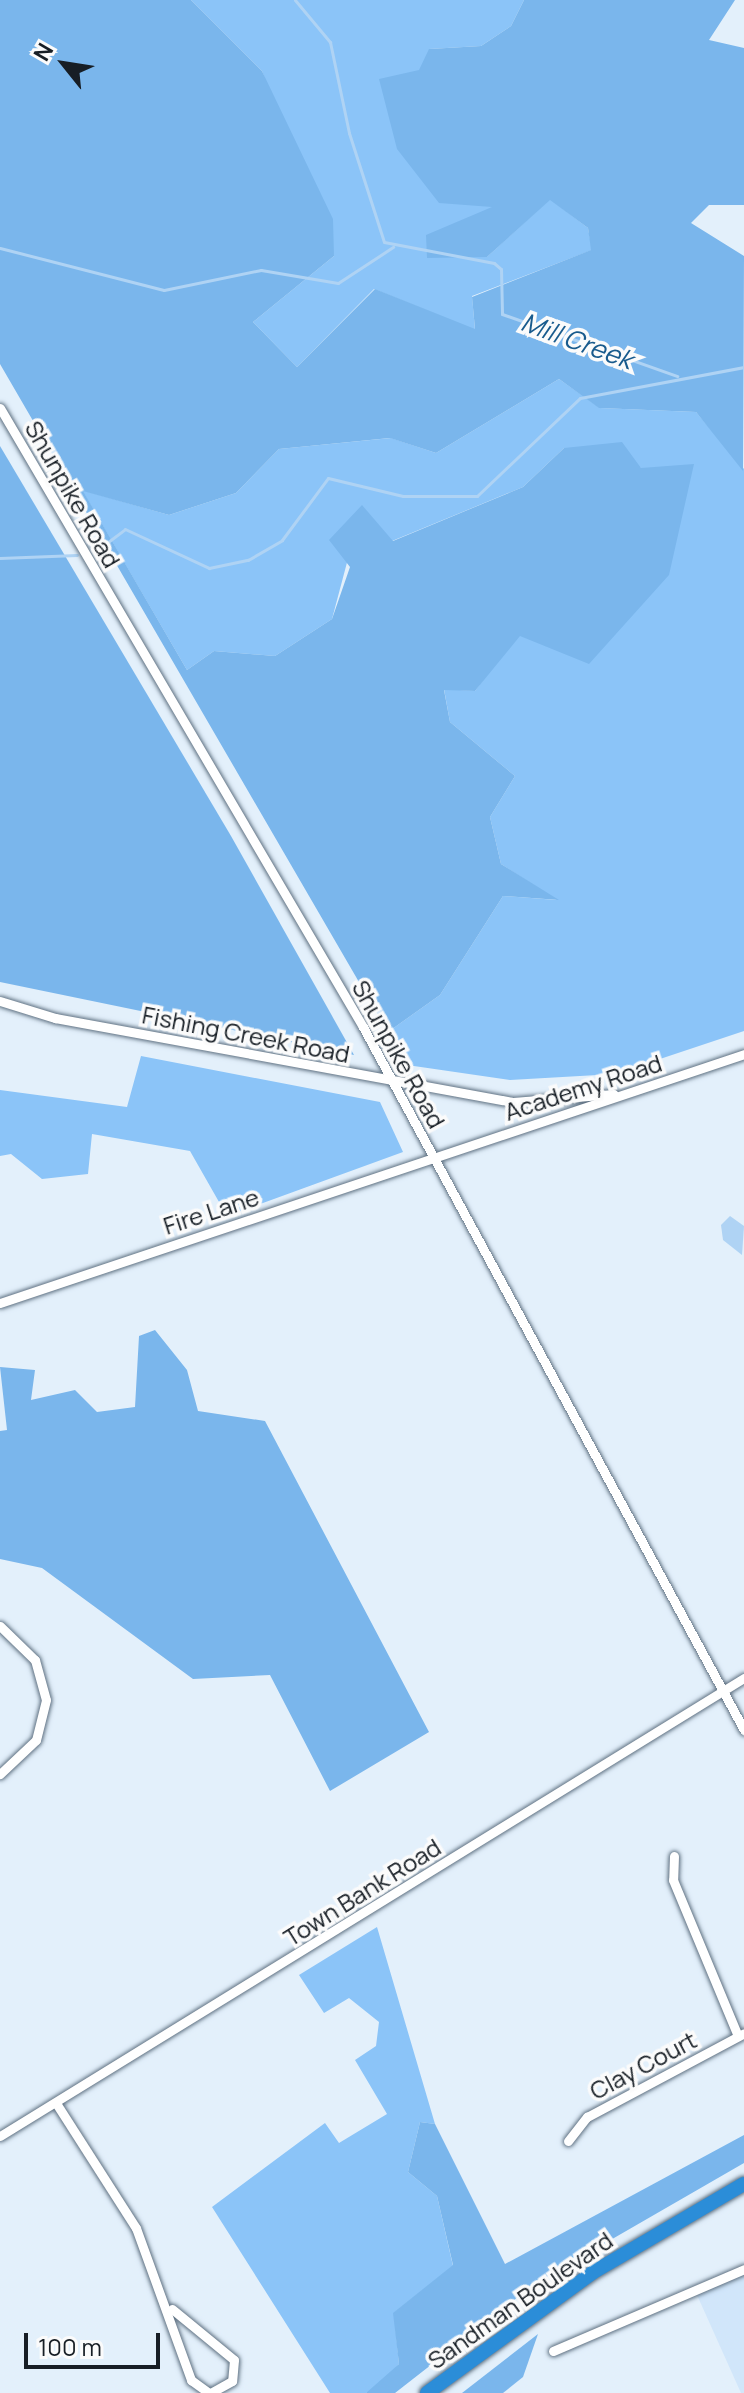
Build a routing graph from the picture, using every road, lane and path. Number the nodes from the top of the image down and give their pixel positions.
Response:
1 (0, 408) edge
2 (0, 1001) edge
3 (744, 1054) edge
4 (393, 1082) junction
5 (629, 1093) junction
6 (435, 1158) junction
7 (0, 1303) edge
8 (0, 1626) edge
9 (744, 1678) edge
10 (727, 1689) junction
11 (744, 1730) edge
12 (0, 1774) edge
13 (674, 1856) dead end
14 (741, 2034) edge
15 (56, 2103) junction
16 (0, 2136) edge
17 (568, 2141) dead end
18 (744, 2184) edge
19 (744, 2191) edge
20 (640, 2244) junction
21 (744, 2269) edge
22 (166, 2299) junction
23 (553, 2351) dead end
24 (209, 2393) edge
25 (427, 2393) edge

1 - 4 street, Shunpike Road
2 - 4 street, Fishing Creek Road
3 - 5 street, Academy Road
4 - 5 street, Fishing Creek Road
4 - 6 street, Shunpike Road
5 - 6 street, Academy Road
6 - 7 street, Fire Lane
6 - 10 street, Shunpike Road
8 - 12 street
9 - 10 street, Town Bank Road
10 - 11 street, Shunpike Road
10 - 15 street, Town Bank Road
13 - 14 street
14 - 17 street, Clay Court
15 - 16 street, Town Bank Road
15 - 22 street
18 - 20 highway, Sandman Boulevard
19 - 20 highway, Sandman Boulevard
20 - 25 highway, Sandman Boulevard
21 - 23 street
22 - 24 street
22 - 24 street

